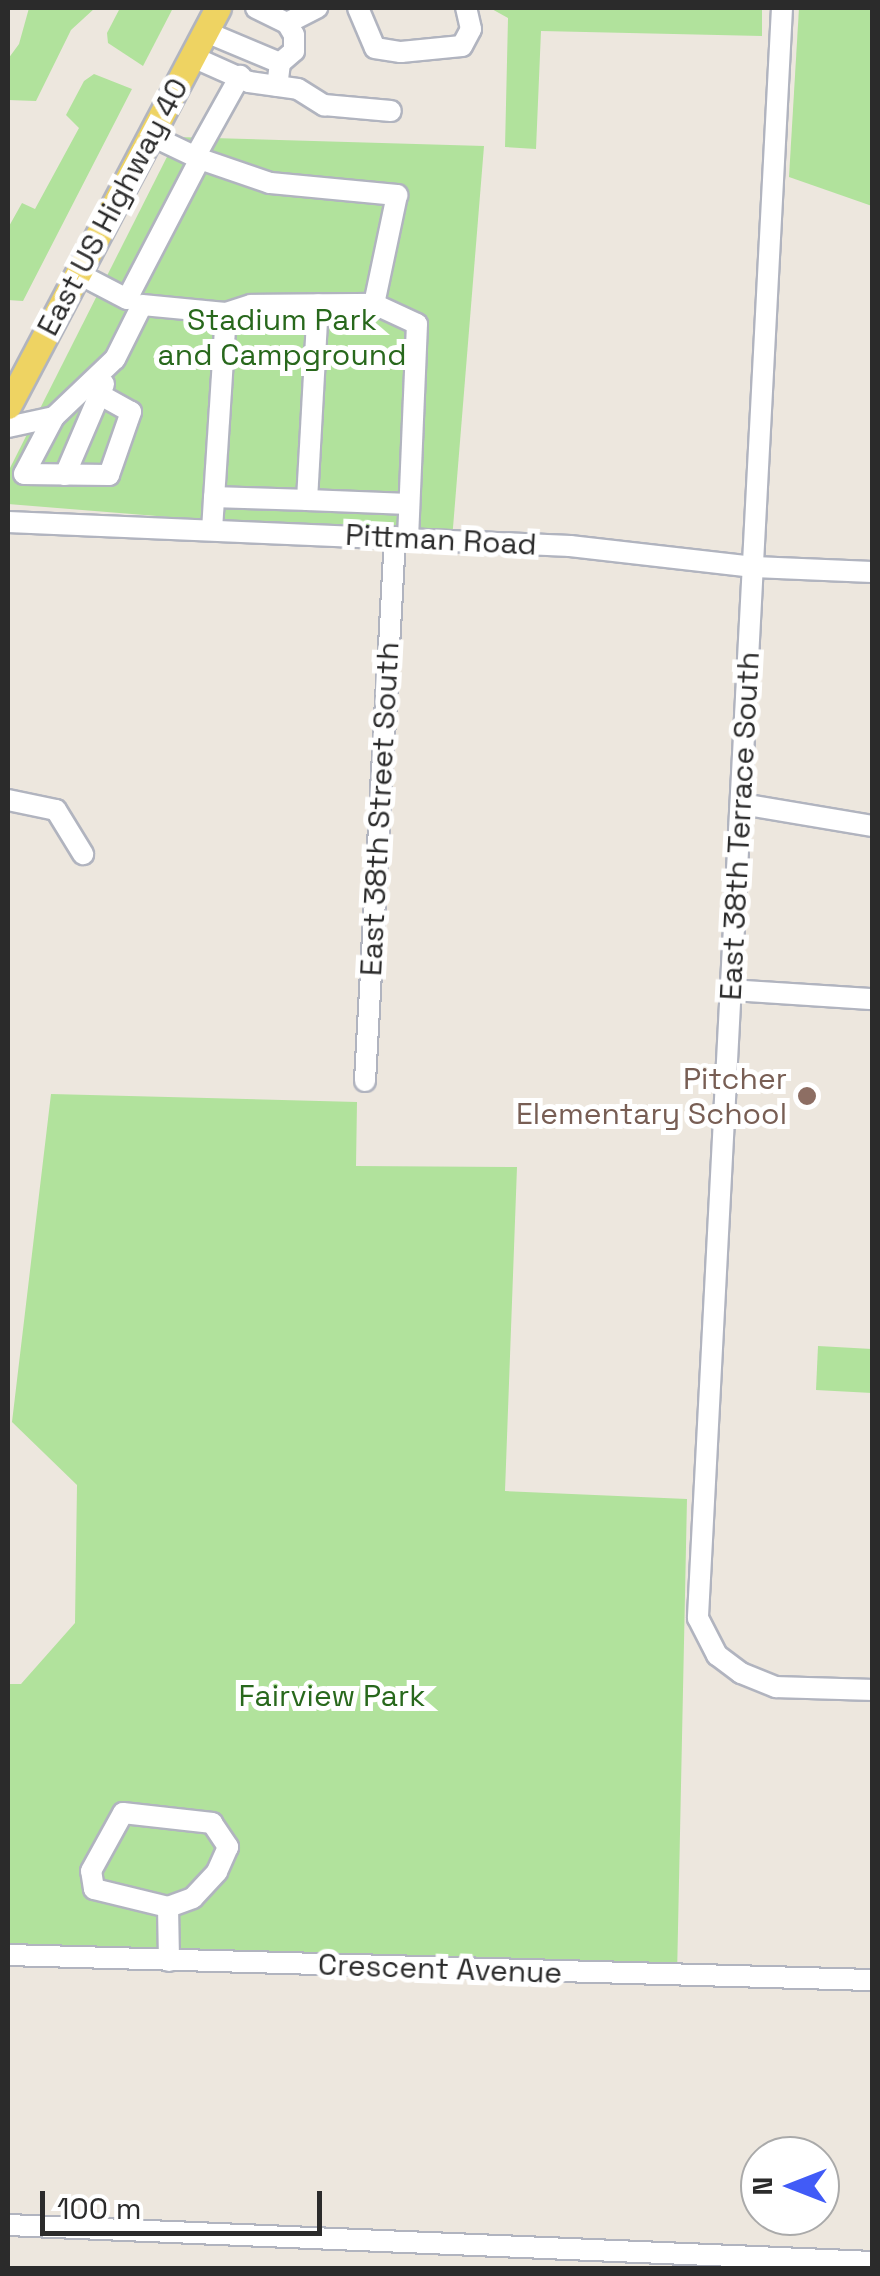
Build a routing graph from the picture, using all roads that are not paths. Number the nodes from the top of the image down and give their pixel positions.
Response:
1 (218, 8) edge
2 (256, 8) edge
3 (315, 8) edge
4 (358, 8) edge
5 (466, 8) edge
6 (782, 8) edge
7 (287, 23) junction
8 (206, 32) junction
9 (193, 57) junction
10 (280, 64) junction
11 (240, 76) junction
12 (277, 86) junction
13 (391, 112) dead end
14 (150, 135) junction
15 (198, 158) junction
16 (77, 273) junction
17 (134, 302) junction
18 (318, 304) junction
19 (374, 304) junction
20 (226, 313) junction
21 (114, 359) junction
22 (99, 394) junction
23 (8, 406) edge
24 (54, 418) junction
25 (8, 426) edge
26 (64, 475) junction
27 (214, 497) junction
28 (307, 500) junction
29 (409, 504) junction
30 (8, 522) edge
31 (212, 530) junction
32 (401, 538) junction
33 (754, 567) junction
34 (872, 572) edge
35 (8, 800) edge
36 (742, 804) junction
37 (872, 826) edge
38 (83, 854) dead end
39 (731, 990) junction
40 (872, 999) edge
41 (365, 1082) dead end
42 (872, 1690) edge
43 (168, 1907) junction
44 (8, 1955) edge
45 (169, 1960) junction
46 (872, 1980) edge
47 (8, 2225) edge
48 (872, 2262) edge

1 - 8 main road, East US Highway 40
2 - 7 street
3 - 7 street
4 - 5 street
6 - 33 street, East 38th Terrace South
7 - 10 street
8 - 9 main road, East US Highway 40
8 - 10 street
9 - 11 street
9 - 14 main road, East US Highway 40
10 - 12 street
11 - 12 street
11 - 15 street
12 - 13 street
14 - 15 street
14 - 16 main road, East US Highway 40
15 - 17 street
15 - 19 street
16 - 17 street
16 - 23 main road, East US Highway 40
17 - 20 street
17 - 21 street
18 - 19 street
18 - 20 street
18 - 28 street
19 - 29 street, East 38th Street South
20 - 27 street
21 - 22 street
21 - 24 street
22 - 26 street
22 - 26 street
24 - 25 street
24 - 26 street
27 - 28 street
27 - 31 street
28 - 29 street
29 - 32 street, East 38th Street South
30 - 31 street, Pittman Road
31 - 32 street, Pittman Road
32 - 33 street, Pittman Road
32 - 41 street, East 38th Street South
33 - 34 street, Pittman Road
33 - 36 street, East 38th Terrace South
35 - 38 street
36 - 37 street
36 - 39 street, East 38th Terrace South
39 - 40 street
39 - 42 street, East 38th Terrace South
43 - 43 street
43 - 45 street
44 - 45 street, Crescent Avenue
45 - 46 street, Crescent Avenue
47 - 48 street

